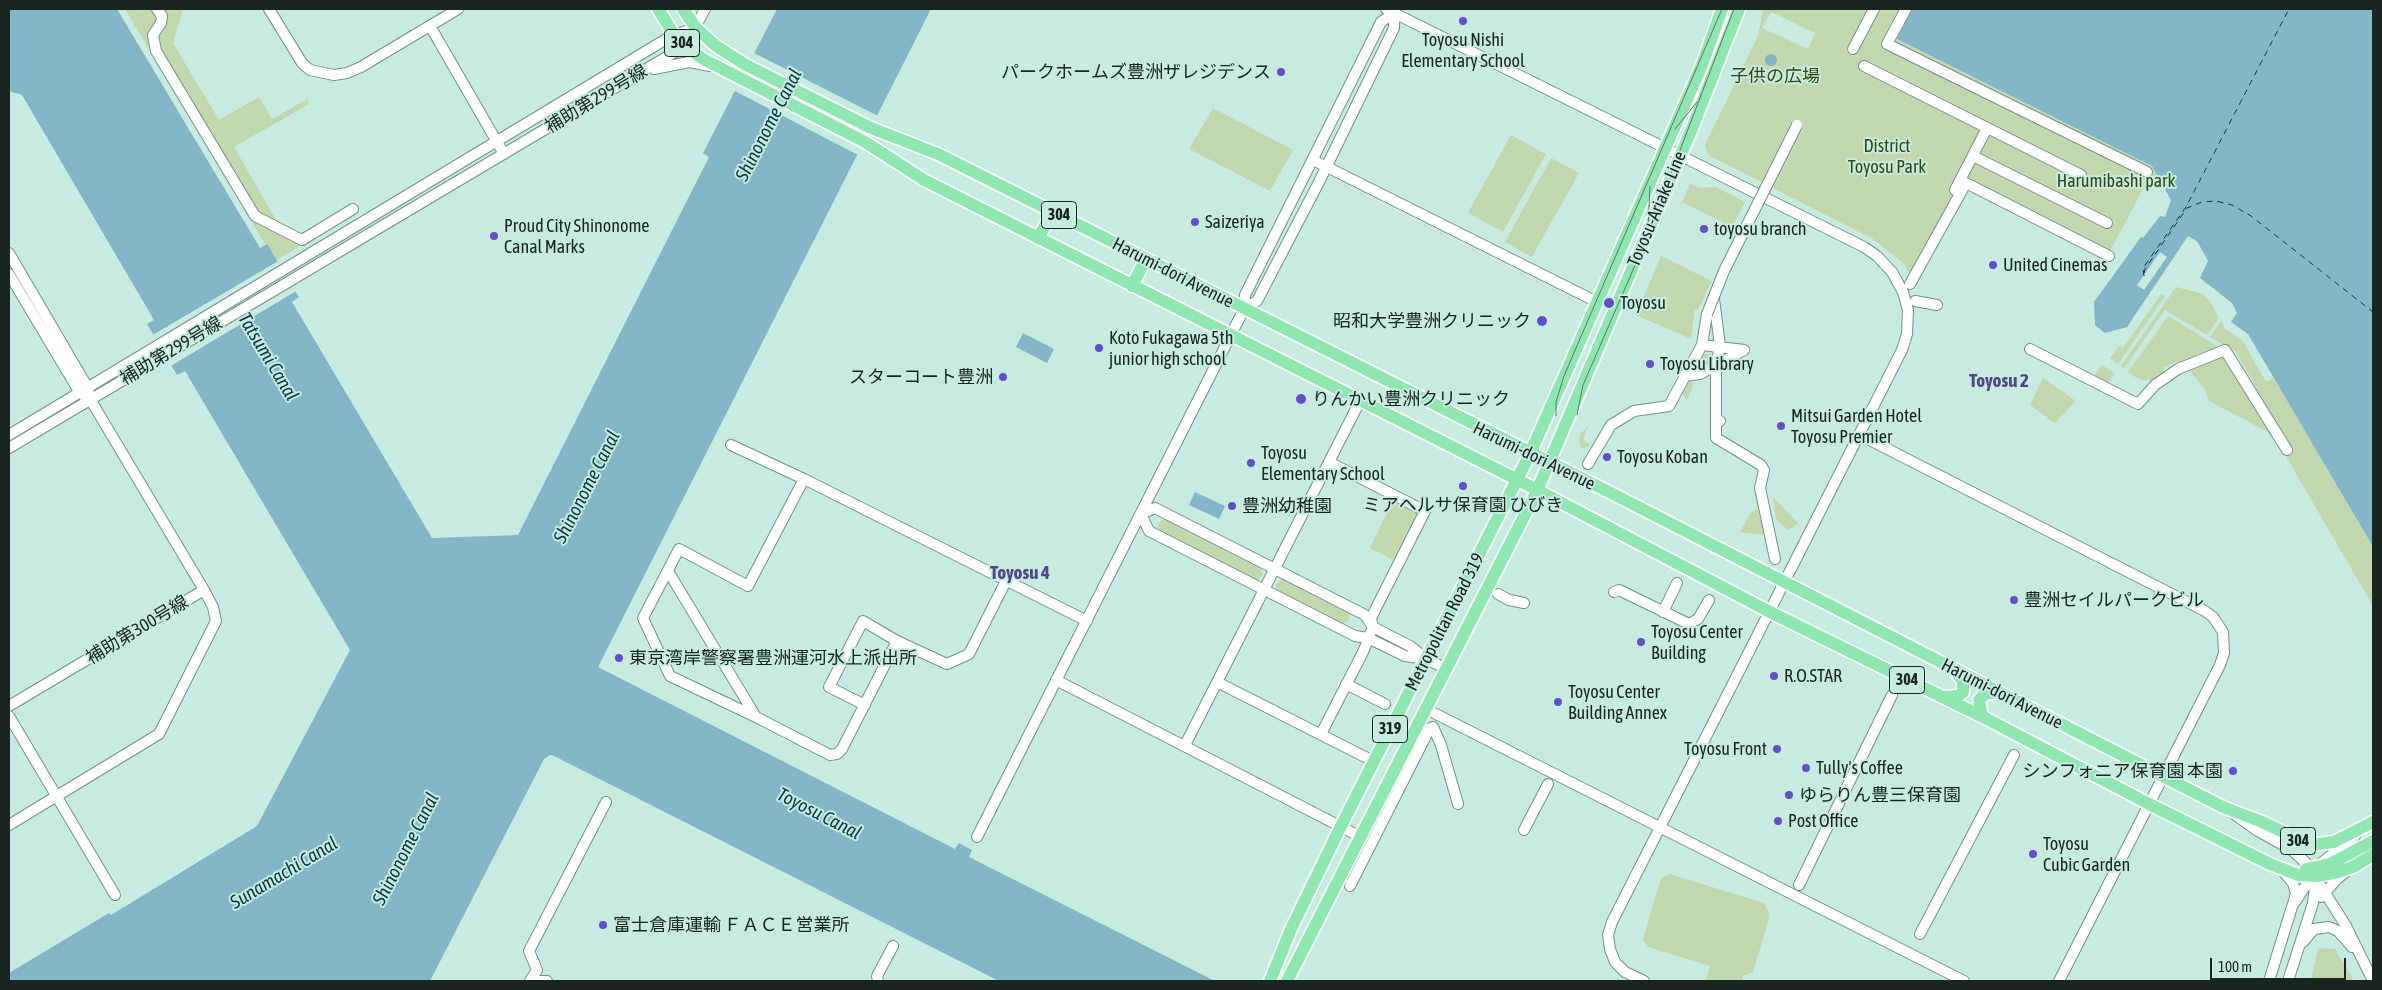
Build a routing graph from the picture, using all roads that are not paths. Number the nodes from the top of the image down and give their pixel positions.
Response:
1 (159, 9) edge
2 (269, 9) edge
3 (458, 9) edge
4 (658, 9) edge
5 (683, 9) edge
6 (705, 9) edge
7 (1722, 9) edge
8 (1739, 9) edge
9 (1874, 9) edge
10 (1906, 9) edge
11 (1390, 11) edge
12 (430, 26) junction
13 (696, 28) junction
14 (673, 35) junction
15 (685, 46) junction
16 (1853, 49) dead end
17 (1864, 66) dead end
18 (716, 68) junction
19 (634, 76) junction
20 (1796, 125) dead end
21 (1987, 128) junction
22 (497, 141) junction
23 (1665, 148) junction
24 (504, 154) junction
25 (1680, 155) junction
26 (1973, 156) junction
27 (1313, 160) junction
28 (1326, 167) junction
29 (2147, 172) dead end
30 (2081, 175) dead end
31 (354, 209) dead end
32 (1053, 212) junction
33 (2107, 223) dead end
34 (1038, 238) junction
35 (9, 253) edge
36 (2109, 256) dead end
37 (1146, 259) junction
38 (9, 274) edge
39 (1132, 286) junction
40 (1714, 299) junction
41 (1915, 301) dead end
42 (1596, 302) junction
43 (1937, 305) dead end
44 (1244, 309) junction
45 (1231, 336) junction
46 (1702, 345) junction
47 (1720, 346) junction
48 (2030, 350) dead end
49 (1716, 365) junction
50 (1684, 376) junction
51 (84, 390) junction
52 (90, 399) junction
53 (1360, 401) junction
54 (9, 435) edge
55 (1860, 436) junction
56 (731, 445) dead end
57 (9, 448) edge
58 (2287, 450) dead end
59 (1530, 454) junction
60 (1329, 462) junction
61 (1549, 464) junction
62 (1588, 464) dead end
63 (804, 479) junction
64 (1518, 480) junction
65 (1537, 491) junction
66 (1141, 514) junction
67 (1776, 559) dead end
68 (1274, 569) junction
69 (668, 571) junction
70 (1006, 581) junction
71 (1677, 583) dead end
72 (1784, 583) junction
73 (204, 590) junction
74 (1264, 590) junction
75 (1614, 592) dead end
76 (1498, 594) dead end
77 (1709, 600) dead end
78 (1524, 603) dead end
79 (1663, 612) junction
80 (1770, 612) junction
81 (1086, 621) junction
82 (1373, 627) junction
83 (1368, 638) junction
84 (897, 641) junction
85 (1426, 659) junction
86 (1446, 669) junction
87 (1953, 670) junction
88 (1056, 680) junction
89 (1217, 682) junction
90 (1346, 684) junction
91 (1998, 692) junction
92 (1892, 695) dead end
93 (1941, 696) junction
94 (1385, 704) dead end
95 (865, 705) junction
96 (9, 706) edge
97 (1426, 709) junction
98 (9, 716) edge
99 (756, 717) junction
100 (1987, 719) junction
101 (1321, 734) junction
102 (1185, 745) junction
103 (2014, 756) dead end
104 (1373, 761) junction
105 (2163, 776) junction
106 (1548, 784) dead end
107 (56, 796) junction
108 (606, 802) dead end
109 (1458, 804) dead end
110 (2149, 804) junction
111 (2225, 808) junction
112 (2373, 823) edge
113 (9, 825) edge
114 (1341, 826) junction
115 (1660, 828) junction
116 (1524, 830) dead end
117 (977, 837) dead end
118 (1361, 837) junction
119 (2373, 841) edge
120 (2373, 855) edge
121 (2278, 867) junction
122 (2353, 867) junction
123 (2313, 873) junction
124 (1799, 885) dead end
125 (1350, 886) dead end
126 (2325, 892) junction
127 (115, 895) dead end
128 (2294, 906) junction
129 (2310, 912) junction
130 (1920, 934) dead end
131 (893, 946) dead end
132 (2299, 948) junction
133 (2358, 953) junction
134 (531, 981) edge
135 (547, 981) edge
136 (878, 981) edge
137 (1270, 981) edge
138 (1287, 981) edge
139 (1644, 981) edge
140 (1964, 981) edge
141 (2059, 981) edge
142 (2268, 981) edge
143 (2288, 981) edge
144 (2373, 981) edge

1 - 31 street
2 - 12 street
3 - 12 street
4 - 14 main road, Harumi-dori Avenue / 304
5 - 13 main road, Harumi-dori Avenue / 304
6 - 13 street
7 - 23 main road, Toyosu-Ariake Line
8 - 25 main road, Toyosu-Ariake Line
9 - 16 street
10 - 29 street
11 - 23 street
11 - 27 street
11 - 28 street
12 - 22 street
13 - 14 street, 補助第299号線
13 - 15 street, 補助第299号線
13 - 32 main road, Harumi-dori Avenue / 304
14 - 15 main road, Harumi-dori Avenue / 304
14 - 22 street, 補助第299号線
15 - 18 main road, Harumi-dori Avenue / 304
15 - 19 street, 補助第299号線
17 - 21 street
18 - 19 street
18 - 34 main road, Harumi-dori Avenue / 304
19 - 24 street, 補助第299号線
20 - 40 street, bridge
21 - 26 street
21 - 30 street
22 - 24 street
22 - 51 street, 補助第299号線
23 - 25 street
23 - 42 main road, Toyosu-Ariake Line
24 - 52 street, 補助第299号線
25 - 55 street
25 - 61 main road, Toyosu-Ariake Line
26 - 33 street
26 - 36 street
27 - 28 street
27 - 44 street
28 - 42 street
28 - 44 street
32 - 34 main road
32 - 37 main road, Harumi-dori Avenue / 304
34 - 39 main road, Harumi-dori Avenue / 304
35 - 51 street
37 - 39 main road
37 - 44 main road, Harumi-dori Avenue / 304
38 - 51 street
39 - 45 main road, Harumi-dori Avenue / 304
40 - 46 street, bridge
40 - 47 street
41 - 43 street
42 - 59 main road, Toyosu-Ariake Line
44 - 45 street
44 - 59 main road, Harumi-dori Avenue / 304
45 - 53 main road, Harumi-dori Avenue / 304
45 - 66 street
46 - 47 street
46 - 50 street
47 - 49 street
47 - 49 street
48 - 58 street
49 - 50 street
49 - 67 street
50 - 62 street
51 - 52 street
51 - 54 street, 補助第299号線
52 - 57 street, 補助第299号線
52 - 73 street, 補助第300号線
53 - 60 street
53 - 64 main road, Harumi-dori Avenue / 304
55 - 72 street
55 - 105 street
56 - 63 street
59 - 61 main road, Harumi-dori Avenue / 304
59 - 64 main road, 319
60 - 68 street
60 - 82 street
61 - 65 main road, 319
61 - 72 main road, Harumi-dori Avenue / 304
63 - 69 street
63 - 70 street
64 - 65 main road, Harumi-dori Avenue / 304
64 - 85 main road, Metropolitan Road 319 / 319
65 - 80 main road, Harumi-dori Avenue / 304
65 - 86 main road, Metropolitan Road 319 / 319
66 - 68 street
66 - 74 street
66 - 81 street
68 - 74 street
68 - 82 street
69 - 99 street
69 - 99 street
70 - 81 street
70 - 84 street
71 - 79 street
72 - 80 street
72 - 87 main road, Harumi-dori Avenue / 304
73 - 96 street, 補助第300号線
73 - 107 street
74 - 83 street
74 - 89 street
75 - 79 street
76 - 78 street
77 - 79 street
80 - 93 main road, Harumi-dori Avenue / 304
80 - 115 street
81 - 88 street
82 - 83 street
82 - 85 street
83 - 85 street
83 - 90 street
84 - 95 street
84 - 95 street
85 - 86 street
85 - 104 main road, Metropolitan Road 319 / 319
86 - 97 main road, Metropolitan Road 319 / 319
87 - 91 main road, Harumi-dori Avenue / 304
87 - 93 main road
88 - 102 street
88 - 117 street
89 - 101 street
89 - 102 street
90 - 94 street
90 - 101 street
91 - 100 main road
91 - 105 main road, Harumi-dori Avenue / 304
92 - 124 street
93 - 100 main road, Harumi-dori Avenue / 304
95 - 99 street
97 - 115 street
97 - 118 main road, Metropolitan Road 319 / 319
98 - 107 street
100 - 110 main road, Harumi-dori Avenue / 304
101 - 104 street
102 - 114 street
103 - 130 street
104 - 114 main road, Metropolitan Road 319 / 319
105 - 110 street
105 - 111 main road, Harumi-dori Avenue / 304
106 - 116 street
107 - 113 street
107 - 127 street
108 - 134 street
109 - 125 street
110 - 121 main road, Harumi-dori Avenue / 304
110 - 141 street
111 - 112 main road, Harumi-dori Avenue / 304
111 - 123 street
112 - 123 street
114 - 118 street
114 - 137 main road, Metropolitan Road 319 / 319
115 - 139 street
115 - 140 street
118 - 138 main road, Metropolitan Road 319 / 319
119 - 123 main road, 304
120 - 122 main road, Harumi-dori Avenue / 304
121 - 123 main road, Harumi-dori Avenue / 304
121 - 128 street
122 - 123 main road, Harumi-dori Avenue / 304
122 - 126 street
123 - 126 street
123 - 128 street
123 - 129 street
126 - 129 street
126 - 133 street
128 - 142 street
129 - 132 street
131 - 136 street
132 - 133 street
132 - 143 street
133 - 144 street
134 - 135 street

